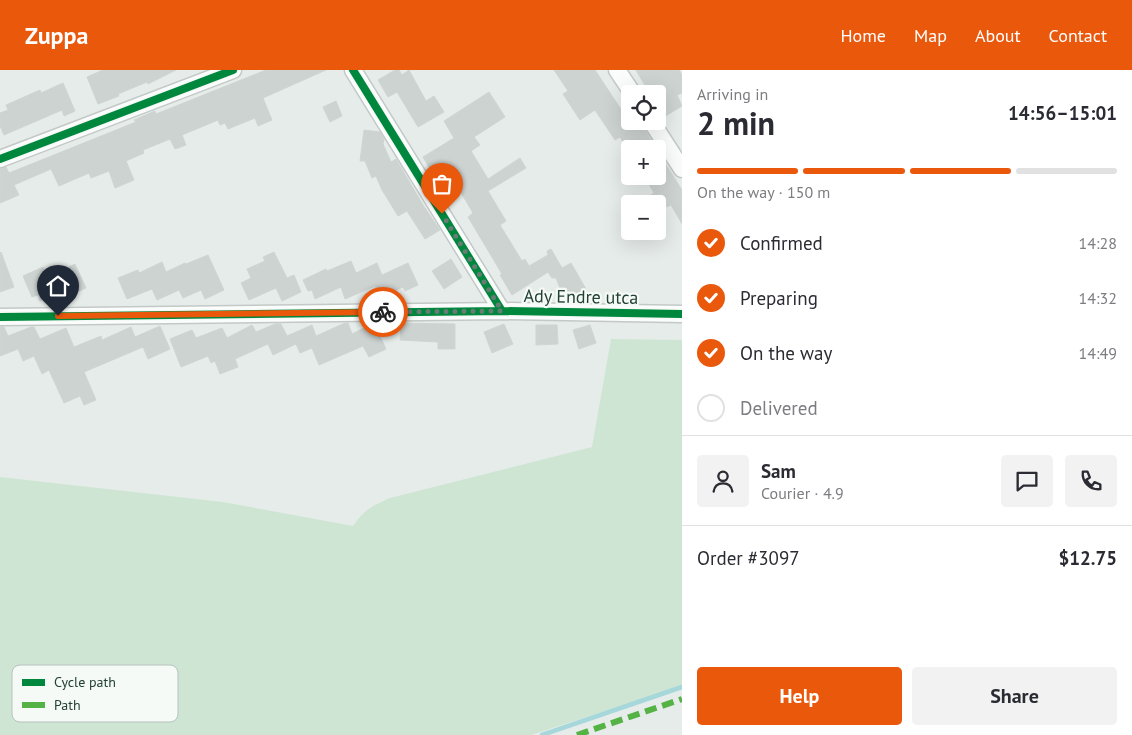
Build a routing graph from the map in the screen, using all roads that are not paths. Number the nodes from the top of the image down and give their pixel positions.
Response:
1 (233, 70) edge
2 (353, 70) edge
3 (617, 70) edge
4 (627, 85) edge
5 (657, 130) edge
6 (0, 159) edge
7 (682, 169) edge
8 (502, 311) junction
9 (682, 314) edge
10 (0, 317) edge

1 - 6 street
2 - 8 street
3 - 4 street
5 - 7 street
8 - 9 street, Ady Endre utca
8 - 10 street, Ady Endre utca

